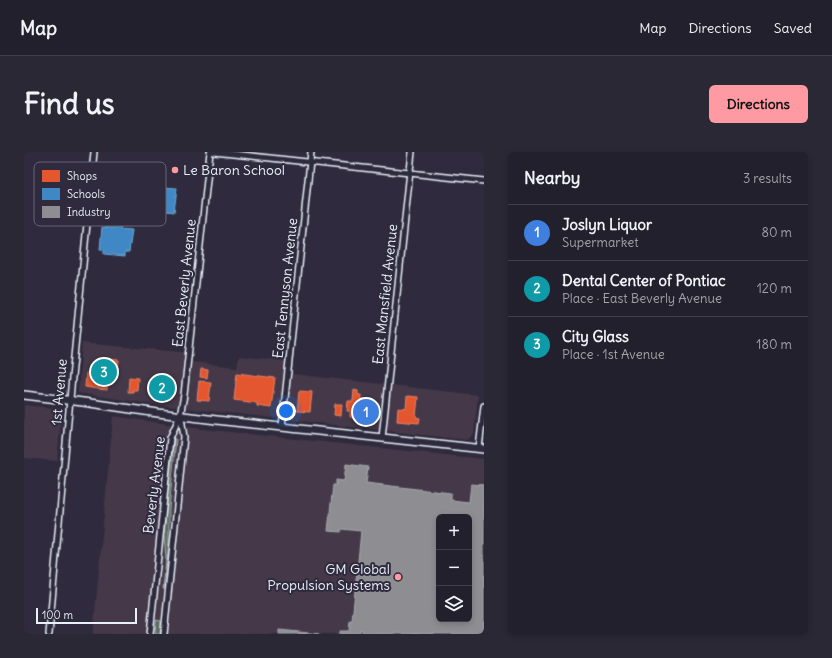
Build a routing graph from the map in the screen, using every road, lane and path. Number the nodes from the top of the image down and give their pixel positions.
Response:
1 (94, 152) edge
2 (210, 152) edge
3 (214, 152) edge
4 (311, 152) edge
5 (412, 152) edge
6 (93, 162) edge
7 (310, 162) junction
8 (410, 173) junction
9 (484, 181) edge
10 (87, 226) edge
11 (24, 395) edge
12 (70, 400) junction
13 (484, 406) edge
14 (180, 416) junction
15 (282, 427) junction
16 (382, 438) junction
17 (482, 449) edge
18 (49, 634) edge
19 (150, 634) edge
20 (164, 634) edge

1 - 6 street, 1st Avenue
2 - 14 street, East Beverly Avenue
3 - 7 street
4 - 7 street, East Tennyson Avenue
5 - 8 street, East Mansfield Avenue
7 - 8 street
7 - 15 street, East Tennyson Avenue
8 - 9 street
8 - 16 street, East Mansfield Avenue
10 - 12 street, 1st Avenue
11 - 12 main road
12 - 14 main road
12 - 18 street, 1st Avenue
13 - 17 street
14 - 15 main road
14 - 19 street, Beverly Avenue
14 - 20 street, Beverly Avenue
15 - 16 main road
16 - 17 main road

